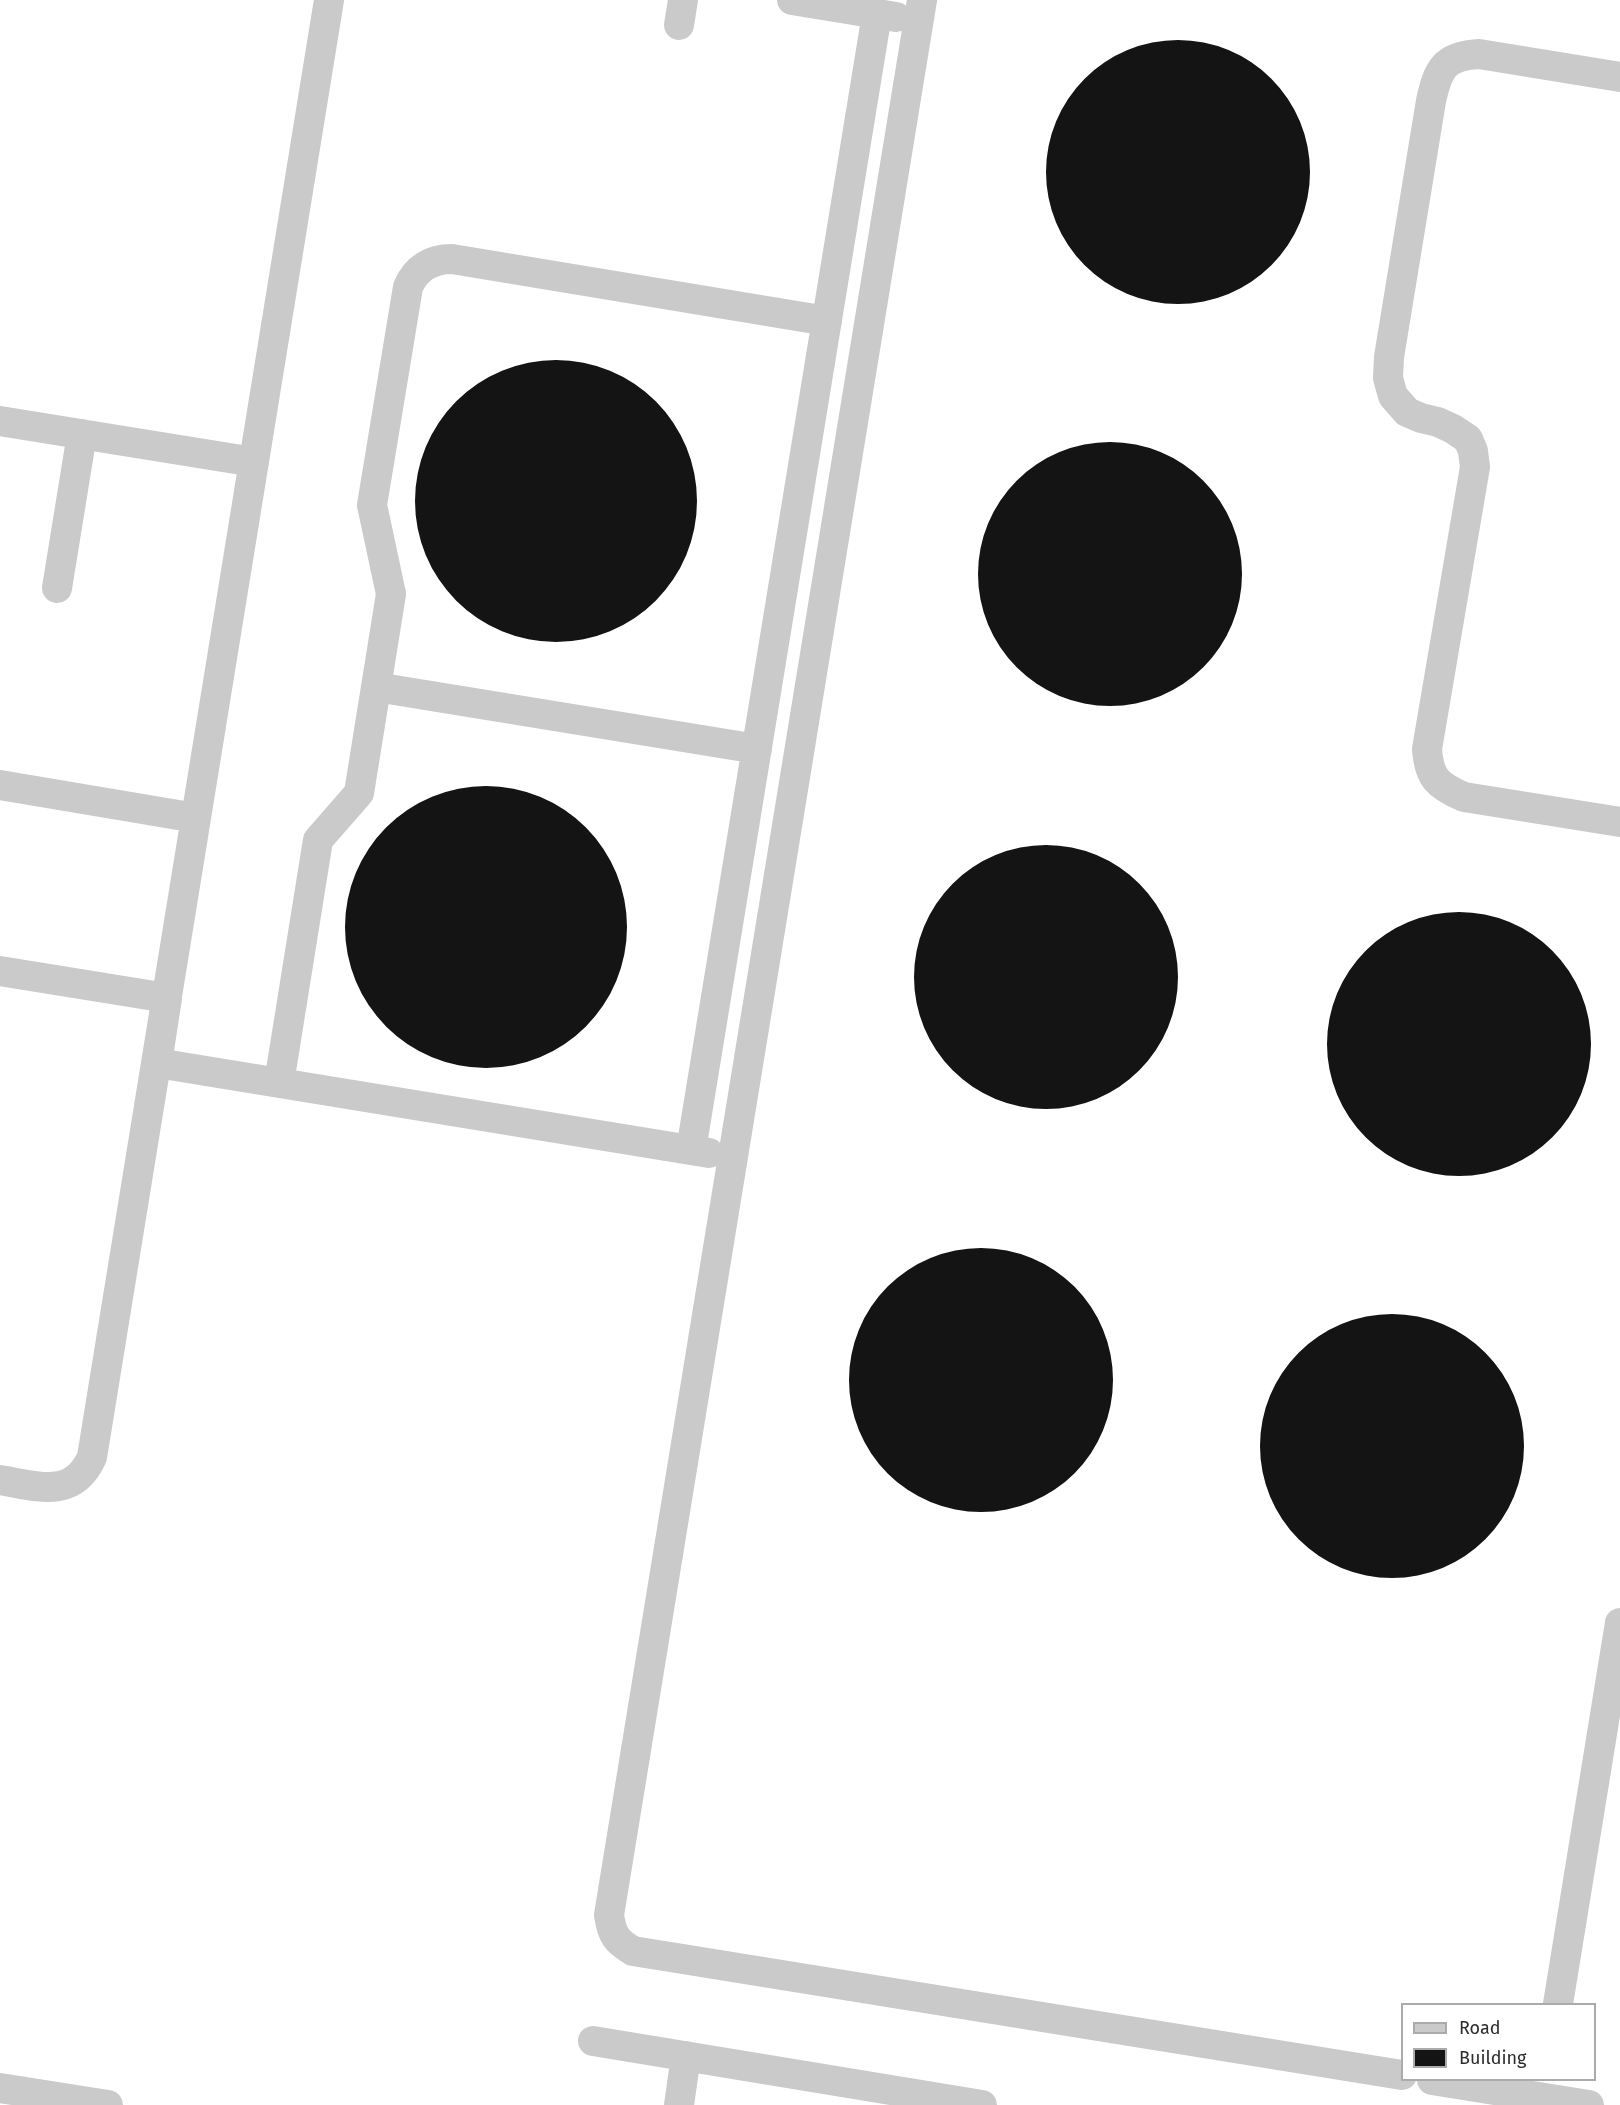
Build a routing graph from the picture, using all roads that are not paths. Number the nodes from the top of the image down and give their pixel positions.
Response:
1 (329, 0) edge
2 (792, 0) edge
3 (920, 10) edge
4 (877, 14) junction
5 (1620, 77) edge
6 (827, 321) junction
7 (0, 421) edge
8 (82, 434) junction
9 (254, 462) junction
10 (57, 588) dead end
11 (376, 687) junction
12 (757, 749) junction
13 (0, 785) edge
14 (196, 818) junction
15 (1620, 822) edge
16 (0, 971) edge
17 (279, 1083) junction
18 (691, 1150) junction
19 (733, 1157) junction
20 (0, 1480) edge
21 (1620, 1623) edge
22 (1558, 2003) edge
23 (592, 2041) dead end
24 (686, 2056) junction
25 (1401, 2075) edge
26 (1457, 2081) edge
27 (0, 2088) edge
28 (1544, 2088) edge
29 (108, 2105) edge
30 (679, 2105) edge
31 (982, 2105) edge
32 (1589, 2105) edge

1 - 9 lane
2 - 4 lane
3 - 4 lane
3 - 19 lane
4 - 6 lane
5 - 15 lane
6 - 11 lane
6 - 12 lane
7 - 8 lane
8 - 9 lane
8 - 10 lane
9 - 14 lane
11 - 12 lane
11 - 17 lane
12 - 18 lane
13 - 14 lane
14 - 20 lane
16 - 17 lane
17 - 18 lane
18 - 19 lane
19 - 25 lane
21 - 22 lane
23 - 24 lane
24 - 30 lane
24 - 31 lane
26 - 28 lane
27 - 29 lane
28 - 32 lane

